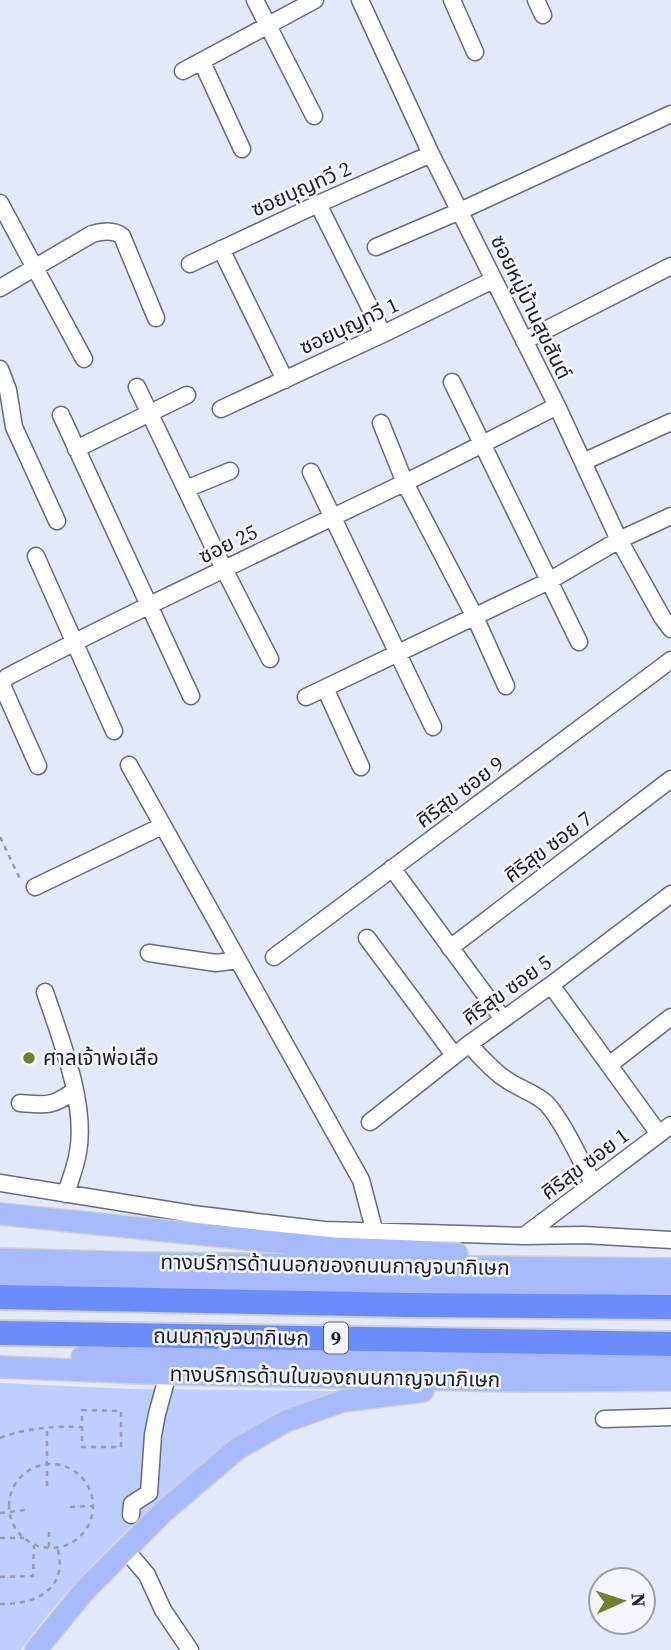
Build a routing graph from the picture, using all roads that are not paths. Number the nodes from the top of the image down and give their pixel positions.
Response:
1 (255, 0) edge
2 (315, 0) edge
3 (360, 0) edge
4 (452, 0) edge
5 (536, 0) edge
6 (543, 15) dead end
7 (267, 25) junction
8 (475, 51) dead end
9 (202, 62) junction
10 (183, 71) dead end
11 (671, 114) edge
12 (314, 116) dead end
13 (242, 149) dead end
14 (431, 154) junction
15 (0, 204) edge
16 (318, 204) junction
17 (460, 211) junction
18 (376, 247) dead end
19 (221, 249) junction
20 (190, 264) dead end
21 (671, 266) edge
22 (35, 268) junction
23 (493, 280) junction
24 (0, 288) edge
25 (156, 318) dead end
26 (383, 334) junction
27 (524, 341) junction
28 (84, 359) dead end
29 (0, 369) edge
30 (285, 380) junction
31 (452, 382) dead end
32 (137, 387) dead end
33 (187, 395) dead end
34 (557, 407) junction
35 (221, 409) dead end
36 (150, 414) junction
37 (61, 415) dead end
38 (671, 422) edge
39 (381, 423) dead end
40 (481, 444) junction
41 (76, 449) junction
42 (583, 462) junction
43 (230, 471) dead end
44 (311, 472) dead end
45 (405, 482) junction
46 (186, 489) junction
47 (332, 516) junction
48 (671, 516) edge
49 (57, 521) dead end
50 (619, 540) junction
51 (36, 556) dead end
52 (224, 569) junction
53 (549, 581) junction
54 (148, 606) junction
55 (474, 617) junction
56 (671, 629) edge
57 (76, 641) junction
58 (579, 642) dead end
59 (398, 653) junction
60 (270, 659) dead end
61 (671, 660) edge
62 (506, 686) dead end
63 (326, 688) junction
64 (191, 696) dead end
65 (306, 697) dead end
66 (433, 727) dead end
67 (114, 731) dead end
68 (129, 765) dead end
69 (38, 766) dead end
70 (361, 767) dead end
71 (671, 779) edge
72 (162, 826) junction
73 (392, 868) junction
74 (35, 887) road end
75 (671, 894) edge
76 (367, 938) dead end
77 (450, 948) junction
78 (149, 953) dead end
79 (274, 957) dead end
80 (238, 960) junction
81 (551, 985) junction
82 (45, 992) dead end
83 (671, 1017) edge
84 (503, 1019) junction
85 (469, 1044) junction
86 (454, 1055) junction
87 (609, 1065) junction
88 (74, 1091) junction
89 (20, 1103) dead end
90 (370, 1122) dead end
91 (665, 1130) edge
92 (0, 1183) edge
93 (593, 1183) junction
94 (66, 1194) junction
95 (0, 1214) edge
96 (375, 1233) junction
97 (524, 1236) junction
98 (671, 1240) edge
99 (0, 1259) edge
100 (521, 1267) junction
101 (671, 1269) edge
102 (0, 1277) edge
103 (671, 1283) edge
104 (0, 1297) edge
105 (671, 1307) edge
106 (0, 1333) edge
107 (671, 1344) edge
108 (0, 1356) edge
109 (671, 1364) edge
110 (0, 1367) edge
111 (168, 1374) junction
112 (671, 1380) edge
113 (519, 1381) junction
114 (671, 1417) edge
115 (604, 1419) dead end
116 (131, 1515) dead end
117 (125, 1549) junction
118 (36, 1650) edge
119 (190, 1650) edge

1 - 7 street
2 - 7 street
3 - 14 street, ซอยหมู่บ้านสุขสันต์
4 - 8 street
5 - 6 street
7 - 9 street
7 - 12 street
9 - 10 street
9 - 13 street
11 - 17 street
14 - 16 street, ซอยบุญทวี 2
14 - 17 street, ซอยหมู่บ้านสุขสันต์
15 - 22 street
16 - 19 street, ซอยบุญทวี 2
16 - 26 street
17 - 18 street
17 - 23 street, ซอยหมู่บ้านสุขสันต์
19 - 20 street, ซอยบุญทวี 2
19 - 30 street
21 - 27 street
22 - 24 street
22 - 25 street
22 - 28 street
23 - 26 street, ซอยบุญทวี 1
23 - 27 street, ซอยหมู่บ้านสุขสันต์
26 - 30 street, ซอยบุญทวี 1
27 - 34 street, ซอยหมู่บ้านสุขสันต์
29 - 49 street
30 - 35 street, ซอยบุญทวี 1
31 - 40 street
32 - 36 street
33 - 36 street
34 - 40 street, ซอย 25
34 - 42 street, ซอยหมู่บ้านสุขสันต์
36 - 41 street
36 - 46 street
37 - 41 street
38 - 42 street
39 - 45 street
40 - 45 street, ซอย 25
40 - 53 street
41 - 54 street
42 - 50 street, ซอยหมู่บ้านสุขสันต์
43 - 46 street
44 - 47 street
45 - 47 street, ซอย 25
45 - 55 street
46 - 52 street
47 - 52 street, ซอย 25
47 - 59 street
48 - 50 street
50 - 53 street
50 - 56 street, ซอยหมู่บ้านสุขสันต์
51 - 57 street
52 - 54 street, ซอย 25
52 - 60 street
53 - 55 street
53 - 58 street
54 - 57 street, ซอย 25
54 - 64 street
55 - 59 street
55 - 62 street
57 - 67 street
57 - 69 street, ซอย 25
59 - 63 street
59 - 66 street
61 - 73 street, ศิริสุข ซอย 9
63 - 65 street
63 - 70 street
68 - 72 street
71 - 77 street, ศิริสุข ซอย 7
72 - 74 street
72 - 80 street
73 - 77 street
73 - 79 street, ศิริสุข ซอย 9
75 - 81 street, ศิริสุข ซอย 5
76 - 86 street
77 - 84 street
78 - 80 street
80 - 96 street
81 - 84 street, ศิริสุข ซอย 5
81 - 87 street
82 - 88 street
83 - 87 street
84 - 85 street, ศิริสุข ซอย 5
85 - 86 street, ศิริสุข ซอย 5
85 - 93 street
86 - 90 street, ศิริสุข ซอย 5
87 - 91 street
88 - 89 street
88 - 94 street
91 - 93 street, ศิริสุข ซอย 1
92 - 94 street
93 - 97 street, ศิริสุข ซอย 1
94 - 96 street
95 - 100 main road
96 - 97 street
97 - 98 street
99 - 100 main road, ทางบริการด้านนอกของถนนกาญจนาภิเษก
100 - 101 main road, ทางบริการด้านนอกของถนนกาญจนาภิเษก
102 - 103 main road
104 - 105 highway, ถนนกาญจนาภิเษก / 9
106 - 107 highway, ถนนกาญจนาภิเษก / 9
108 - 109 main road
110 - 111 main road, ทางบริการด้านในของถนนกาญจนาภิเษก
111 - 113 main road, ทางบริการด้านในของถนนกาญจนาภิเษก
111 - 116 street
112 - 113 main road, ทางบริการด้านในของถนนกาญจนาภิเษก
113 - 117 main road
114 - 115 street
117 - 118 main road
117 - 119 street

